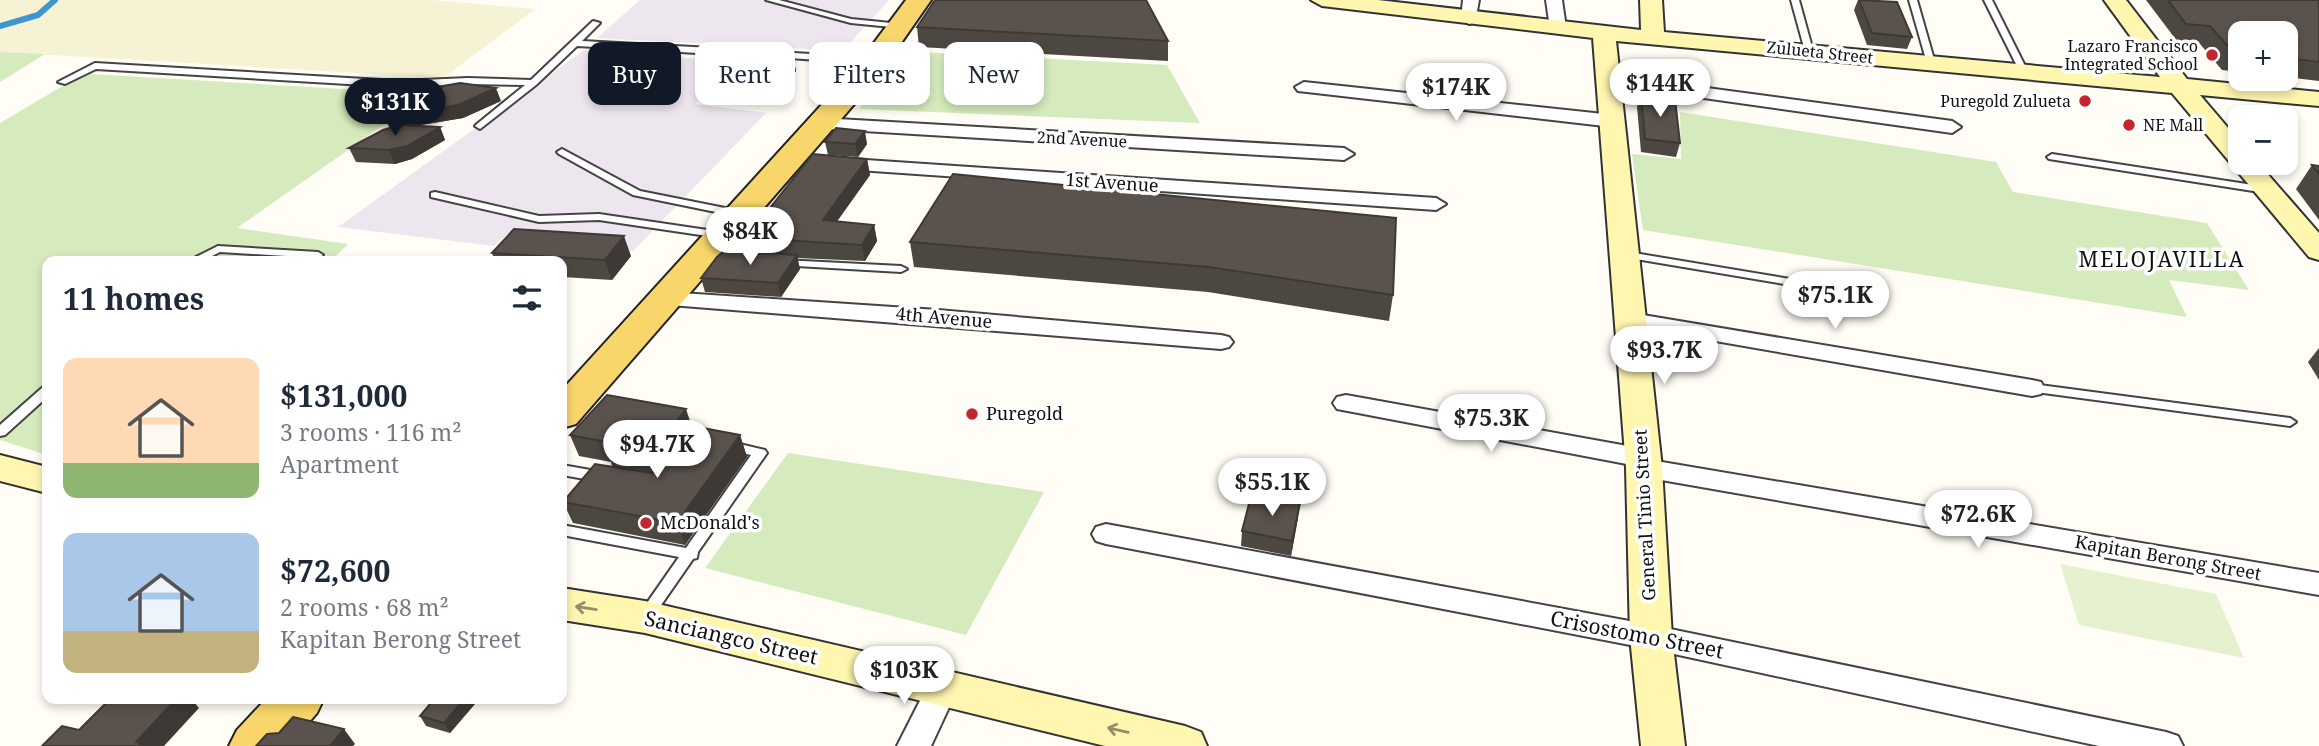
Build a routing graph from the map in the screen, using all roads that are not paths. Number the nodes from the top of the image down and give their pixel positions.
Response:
1 (770, 0) edge
2 (919, 0) edge
3 (1322, 0) edge
4 (1555, 0) edge
5 (1650, 0) edge
6 (1795, 0) edge
7 (1913, 0) edge
8 (1988, 0) edge
9 (2115, 0) edge
10 (1420, 7) edge
11 (1470, 10) edge
12 (596, 23) dead end
13 (901, 26) junction
14 (1558, 28) junction
15 (1604, 33) junction
16 (1653, 36) junction
17 (890, 42) edge
18 (575, 43) junction
19 (1809, 51) junction
20 (809, 57) edge
21 (1931, 63) junction
22 (2024, 72) junction
23 (1610, 80) junction
24 (62, 82) dead end
25 (533, 83) junction
26 (2179, 86) junction
27 (1304, 87) dead end
28 (2319, 99) edge
29 (837, 105) edge
30 (1613, 121) junction
31 (820, 124) junction
32 (480, 126) dead end
33 (1952, 127) dead end
34 (2228, 144) edge
35 (562, 152) dead end
36 (1344, 154) dead end
37 (2052, 157) dead end
38 (788, 161) junction
39 (2254, 175) edge
40 (2267, 190) junction
41 (435, 195) dead end
42 (1436, 204) dead end
43 (721, 242) junction
44 (2319, 251) edge
45 (1622, 254) junction
46 (318, 255) dead end
47 (203, 256) edge
48 (772, 262) edge
49 (901, 270) dead end
50 (1802, 284) dead end
51 (666, 299) junction
52 (1631, 320) junction
53 (1221, 342) dead end
54 (2032, 387) joint
55 (42, 394) edge
56 (1346, 403) dead end
57 (567, 409) edge
58 (2290, 422) dead end
59 (0, 432) edge
60 (722, 444) edge
61 (1644, 463) junction
62 (567, 471) edge
63 (4, 472) edge
64 (42, 479) edge
65 (611, 479) edge
66 (567, 531) edge
67 (1106, 534) dead end
68 (692, 554) junction
69 (2319, 584) edge
70 (567, 605) edge
71 (645, 617) junction
72 (1651, 637) junction
73 (942, 688) junction
74 (294, 704) edge
75 (255, 746) edge
76 (914, 746) edge
77 (1185, 746) edge
78 (1663, 746) edge
79 (2166, 746) edge

1 - 13 lane
2 - 13 main road
3 - 10 street, Zulueta Street
4 - 14 street
5 - 16 street
6 - 19 lane
7 - 21 lane
8 - 22 lane
9 - 26 street
10 - 11 street, Zulueta Street
11 - 14 street, Zulueta Street
12 - 18 lane
13 - 17 main road
14 - 15 street, Zulueta Street
15 - 16 street, Zulueta Street
15 - 23 street, General Tinio Street
16 - 19 street, Zulueta Street
18 - 20 lane
18 - 25 lane
19 - 21 street, Zulueta Street
21 - 22 street, Zulueta Street
22 - 26 street, Zulueta Street
23 - 30 street, General Tinio Street
23 - 33 street
24 - 25 lane
25 - 32 lane
26 - 28 street, Zulueta Street
26 - 34 street
27 - 30 street
29 - 31 main road
30 - 45 street, General Tinio Street
31 - 36 street, 2nd Avenue
31 - 38 main road
35 - 43 lane
37 - 40 lane
38 - 42 street, 1st Avenue
38 - 43 main road
39 - 40 street
40 - 44 street
41 - 43 lane
43 - 51 main road
45 - 50 lane
45 - 52 street, General Tinio Street
46 - 47 lane
48 - 49 lane
51 - 53 street, 4th Avenue
51 - 57 main road
52 - 54 street
52 - 61 street, General Tinio Street
54 - 58 lane
55 - 59 lane
56 - 61 street, Kapitan Berong Street
60 - 68 lane
61 - 69 street, Kapitan Berong Street
61 - 72 street, General Tinio Street
62 - 65 lane
63 - 64 street
66 - 68 lane
67 - 72 street, Crisostomo Street
68 - 71 lane
71 -> 70 street, Sanciangco Street
71 - 73 street, Sanciangco Street
72 - 78 street, General Tinio Street
72 - 79 street, Crisostomo Street
73 - 76 street
77 -> 73 street, Sanciangco Street
74 - 75 main road

